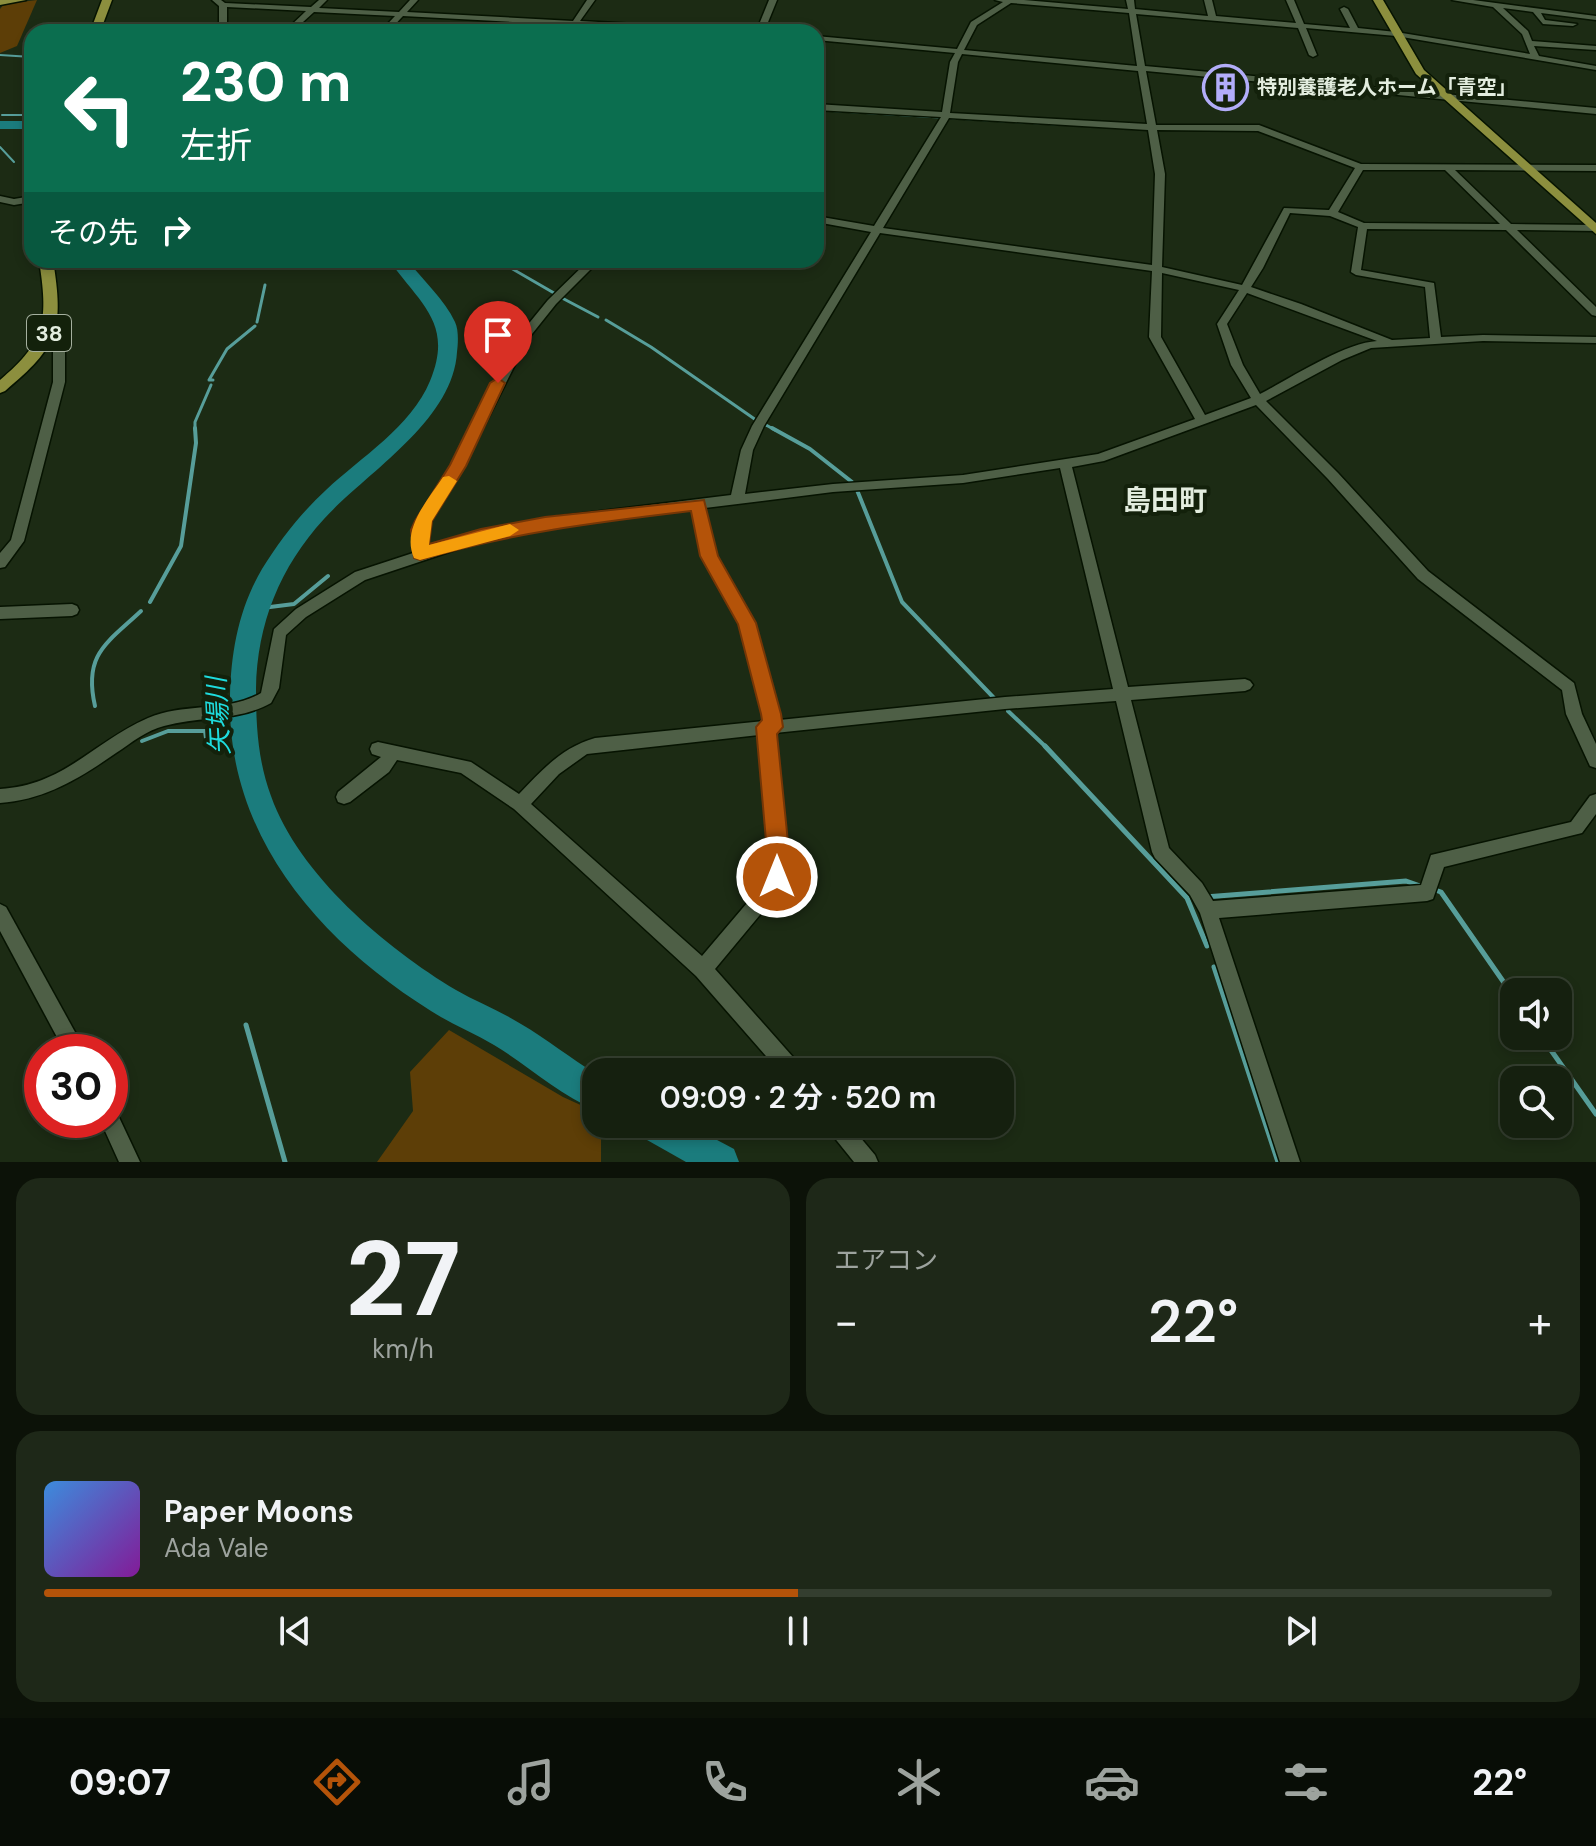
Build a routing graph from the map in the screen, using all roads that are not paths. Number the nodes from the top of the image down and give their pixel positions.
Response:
1 (21, 0) edge
2 (107, 0) edge
3 (323, 0) edge
4 (414, 0) edge
5 (591, 0) edge
6 (773, 0) edge
7 (999, 0) edge
8 (1011, 0) edge
9 (1130, 0) edge
10 (1208, 0) edge
11 (1290, 0) edge
12 (1378, 0) edge
13 (1456, 0) edge
14 (0, 2) edge
15 (219, 2) edge
16 (1051, 2) edge
17 (1508, 4) edge
18 (1496, 5) junction
19 (1344, 9) dead end
20 (313, 10) junction
21 (1535, 10) junction
22 (1132, 12) junction
23 (401, 15) junction
24 (1596, 18) edge
25 (1213, 19) junction
26 (575, 23) junction
27 (99, 24) edge
28 (222, 24) edge
29 (297, 24) edge
30 (392, 24) edge
31 (594, 24) edge
32 (763, 24) edge
33 (1301, 26) junction
34 (1596, 26) edge
35 (1355, 30) junction
36 (1396, 34) junction
37 (824, 39) edge
38 (1530, 43) junction
39 (1596, 48) edge
40 (958, 51) junction
41 (1313, 55) dead end
42 (1536, 59) junction
43 (1139, 68) junction
44 (1596, 68) edge
45 (1448, 97) junction
46 (824, 108) edge
47 (1596, 111) edge
48 (945, 117) junction
49 (1150, 127) junction
50 (1360, 167) junction
51 (1447, 167) junction
52 (1527, 168) junction
53 (1596, 168) edge
54 (0, 199) edge
55 (24, 200) edge
56 (1332, 213) junction
57 (824, 221) edge
58 (1363, 226) junction
59 (1510, 229) junction
60 (1596, 229) edge
61 (878, 231) junction
62 (47, 268) edge
63 (587, 268) edge
64 (1158, 271) junction
65 (1245, 289) junction
66 (1596, 313) edge
67 (1596, 340) edge
68 (1436, 341) junction
69 (1391, 342) junction
70 (41, 346) junction
71 (0, 388) edge
72 (1258, 400) junction
73 (1202, 420) junction
74 (1065, 463) junction
75 (737, 499) junction
76 (698, 504) junction
77 (420, 554) junction
78 (0, 563) edge
79 (72, 610) dead end
80 (0, 613) edge
81 (1245, 685) dead end
82 (1121, 695) junction
83 (770, 727) junction
84 (1596, 761) edge
85 (0, 796) edge
86 (344, 797) dead end
87 (1596, 801) edge
88 (520, 804) junction
89 (1208, 910) junction
90 (3, 928) edge
91 (703, 969) junction
92 (65, 1034) edge
93 (781, 1058) edge
94 (119, 1138) edge
95 (848, 1138) edge
96 (130, 1162) edge
97 (868, 1162) edge
98 (1290, 1162) edge

1 - 14 main road
2 - 27 main road
3 - 20 street
4 - 23 street
5 - 26 street
6 - 32 street
7 - 8 street
8 - 16 street
8 - 40 street
9 - 22 street
10 - 25 street
11 - 33 street
12 - 36 main road
13 - 18 street
15 - 20 street
15 - 28 street
16 - 22 street
17 - 18 street
17 - 21 street
18 - 38 street
19 - 35 street
20 - 23 street
20 - 29 street
21 - 24 street
21 - 34 street
22 - 25 street
22 - 43 street
23 - 26 street
23 - 30 street
25 - 33 street
26 - 31 street
33 - 35 street
33 - 41 street
35 - 36 street
36 - 42 street
36 - 45 main road
37 - 40 street
38 - 39 street
38 - 42 street
40 - 43 street
40 - 48 street
42 - 44 street
43 - 45 street
43 - 49 street
45 - 47 street
45 - 52 main road
46 - 48 street
48 - 49 street
48 - 61 street
49 - 50 street
49 - 64 street
50 - 51 street
50 - 56 street
51 - 52 street
51 - 59 street
52 - 53 street
52 - 60 main road
54 - 55 street
56 - 58 street
56 - 65 street
57 - 61 street
58 - 59 street
58 - 68 street
59 - 60 street
59 - 66 street
61 - 64 street
61 - 75 street
62 - 70 main road, 38
63 - 77 street
64 - 65 street
64 - 73 street
65 - 69 street
65 - 72 street
67 - 68 street
68 - 69 street
69 - 72 street
70 - 71 main road, 38
70 - 78 street
72 - 73 street
72 - 84 street
73 - 74 street
74 - 75 street
74 - 82 street
75 - 76 street
76 - 77 street
76 - 83 street
77 - 85 street
79 - 80 street
81 - 82 street
82 - 83 street
82 - 89 street
83 - 88 street
83 - 91 street
86 - 88 street
87 - 89 street
88 - 91 street
89 - 98 street
90 - 92 street
91 - 93 street
94 - 96 street
95 - 97 street

